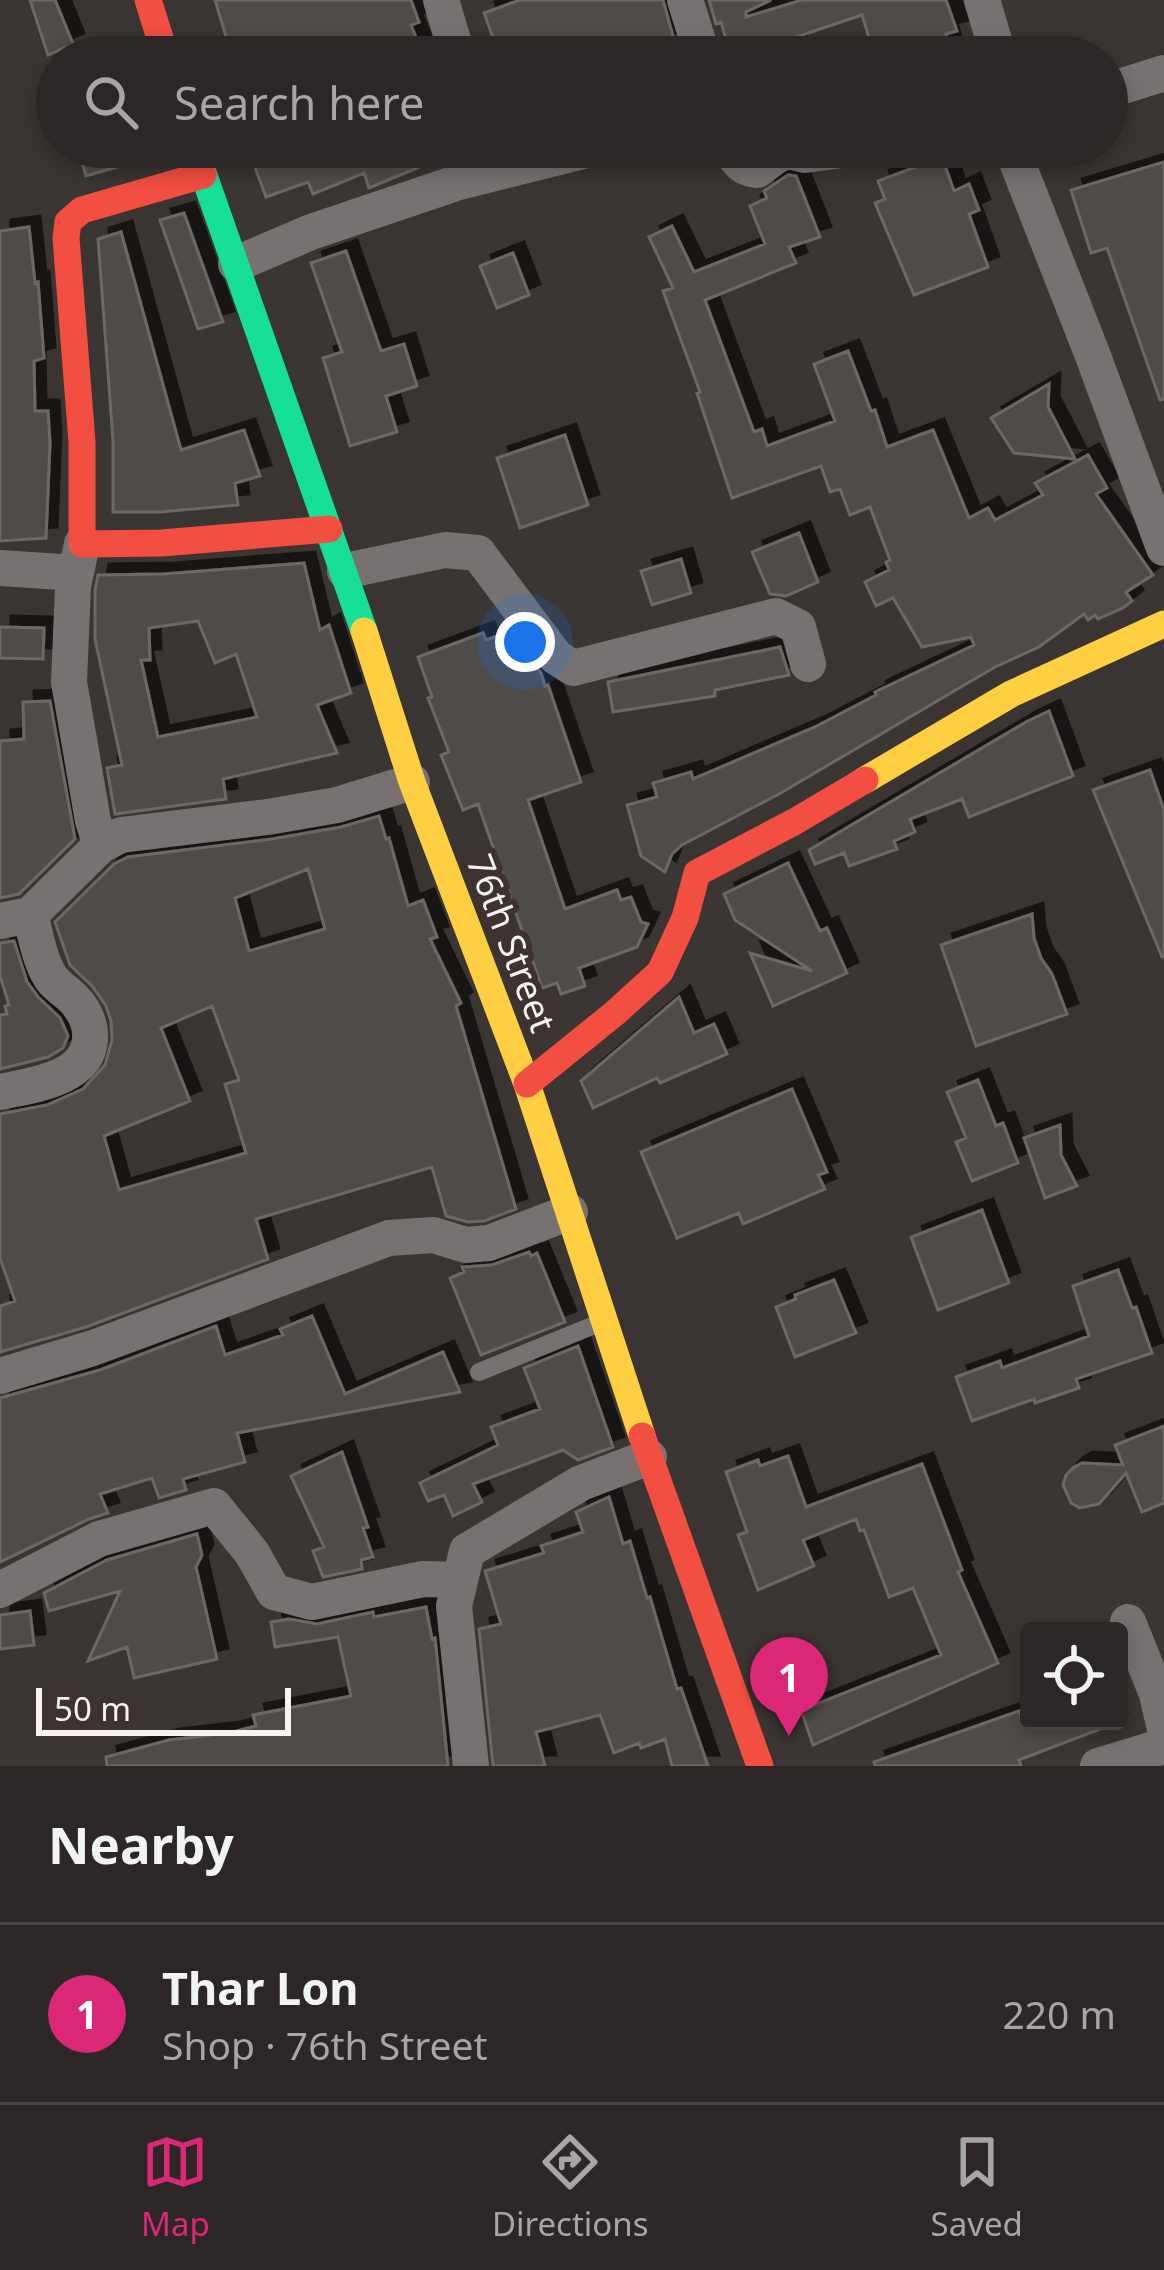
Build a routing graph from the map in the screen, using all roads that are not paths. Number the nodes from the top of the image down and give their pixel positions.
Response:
1 (148, 0) edge
2 (441, 0) edge
3 (685, 0) edge
4 (982, 0) edge
5 (159, 36) edge
6 (452, 36) edge
7 (696, 36) edge
8 (993, 36) edge
9 (1164, 74) edge
10 (1128, 85) edge
11 (201, 168) edge
12 (478, 168) edge
13 (1018, 168) edge
14 (203, 175) junction
15 (236, 264) junction
16 (329, 529) junction
17 (1164, 548) edge
18 (79, 559) junction
19 (0, 568) edge
20 (345, 572) junction
21 (1164, 624) edge
22 (808, 664) dead end
23 (412, 782) junction
24 (101, 845) junction
25 (15, 918) edge
26 (527, 1084) junction
27 (0, 1092) edge
28 (570, 1212) junction
29 (605, 1321) junction
30 (479, 1372) dead end
31 (0, 1376) edge
32 (649, 1457) junction
33 (460, 1580) junction
34 (0, 1590) edge
35 (1128, 1622) dead end
36 (1164, 1725) edge
37 (1164, 1746) edge
38 (471, 1766) edge
39 (760, 1766) edge
40 (1098, 1766) edge

1 - 5 street
2 - 6 street
3 - 7 street
4 - 8 street
9 - 10 street
11 - 14 street, 76th Street
12 - 15 street
13 - 17 street
14 - 15 street, 76th Street
14 - 18 street
15 - 16 street, 76th Street
16 - 18 street
16 - 20 street, 76th Street
18 - 19 street
18 - 24 street
20 - 22 street
20 - 23 street, 76th Street
21 - 26 street
23 - 24 street
23 - 26 street, 76th Street
24 - 25 street
25 - 27 street
26 - 28 street, 76th Street
28 - 29 street, 76th Street
28 - 31 street
29 - 30 lane
29 - 32 street, 76th Street
32 - 33 street
32 - 39 street, 76th Street
33 - 34 street
33 - 38 street
35 - 36 street
37 - 40 street

